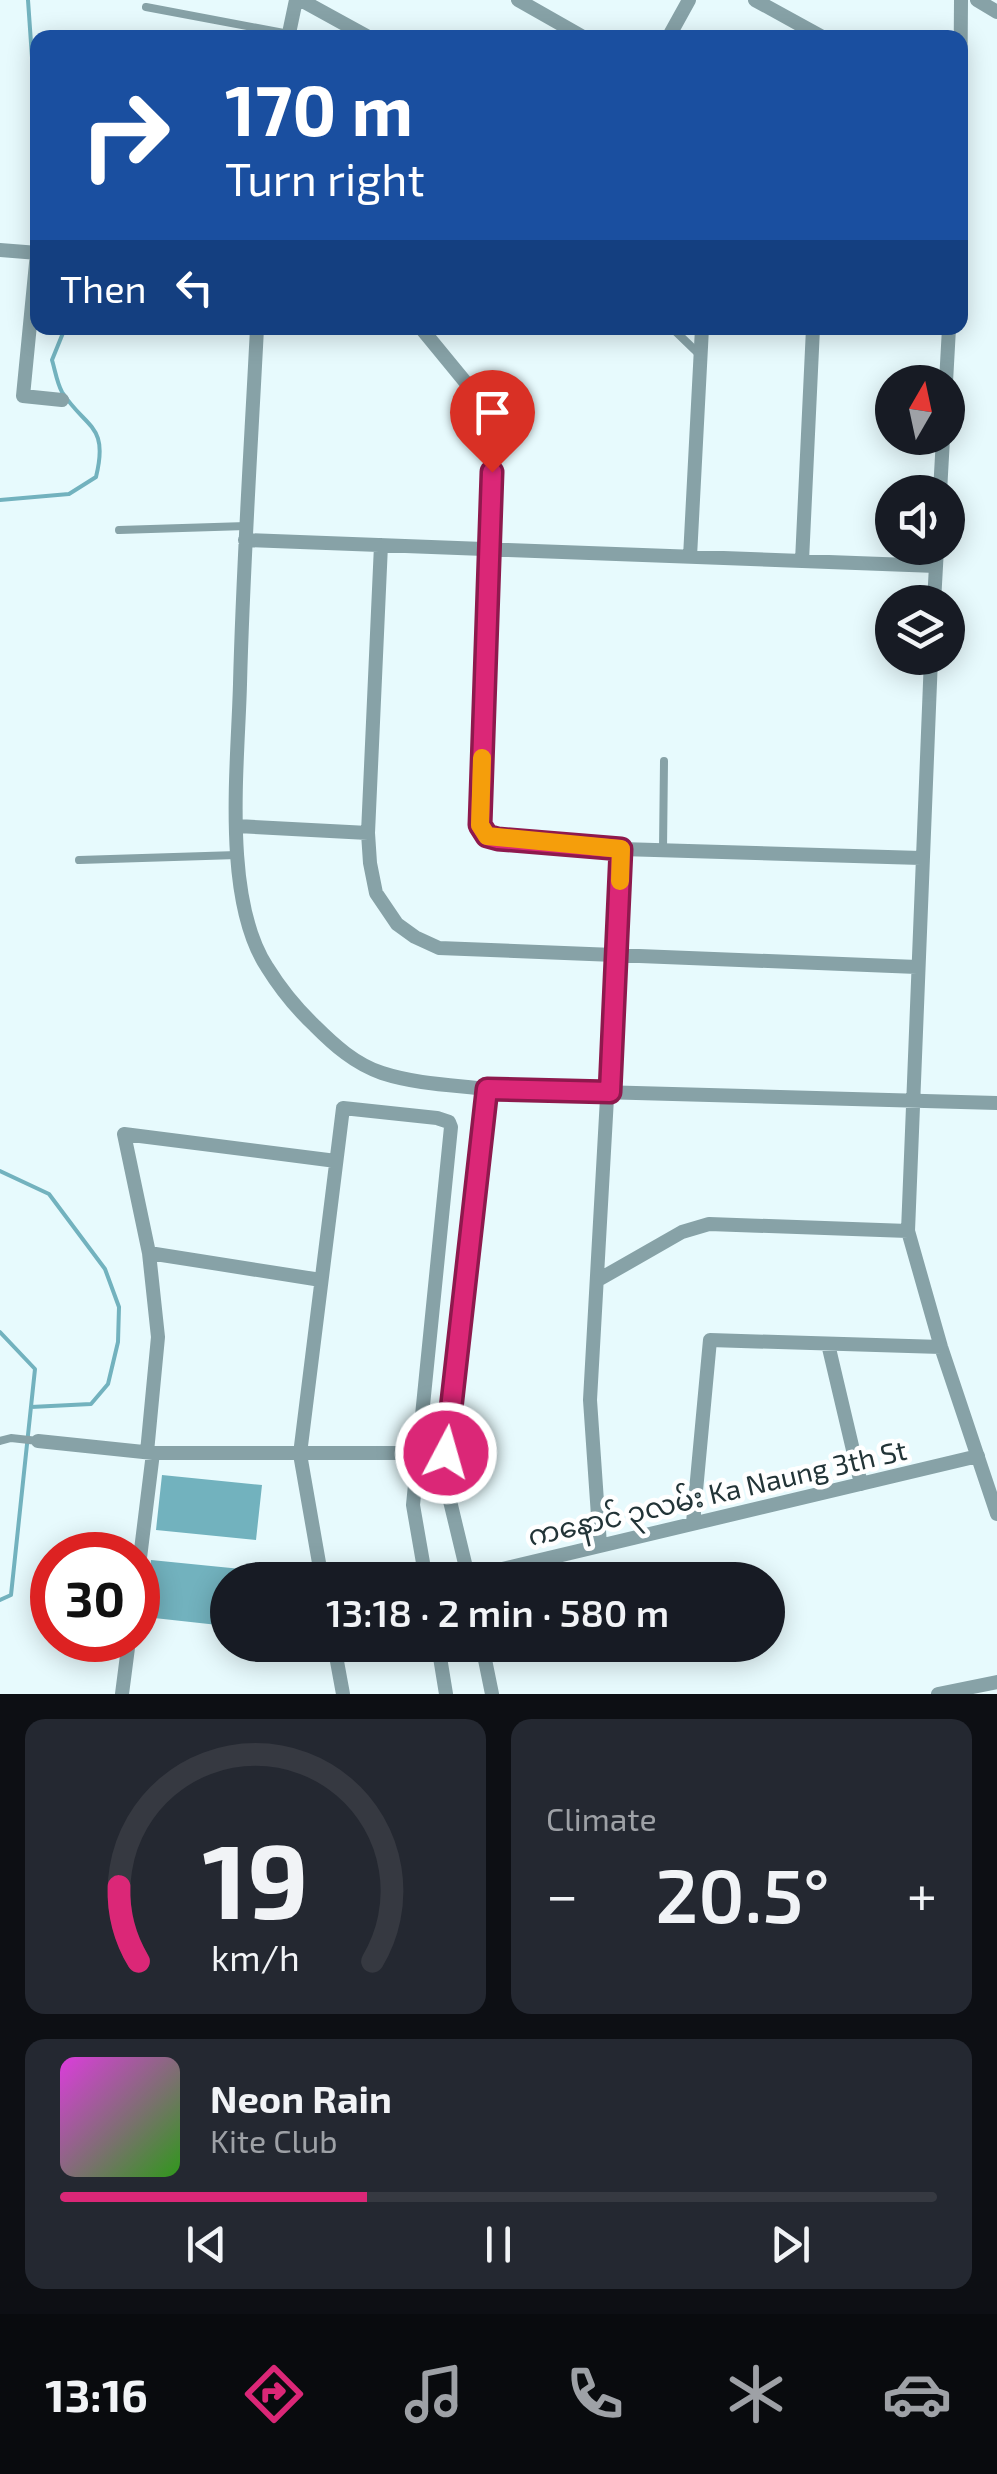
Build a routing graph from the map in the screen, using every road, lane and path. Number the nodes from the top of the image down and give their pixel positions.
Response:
1 (299, 0) edge
2 (518, 0) edge
3 (689, 0) edge
4 (755, 0) edge
5 (960, 0) edge
6 (977, 0) edge
7 (146, 6) dead end
8 (997, 12) edge
9 (260, 30) edge
10 (290, 30) edge
11 (355, 30) edge
12 (571, 30) edge
13 (672, 30) edge
14 (809, 30) edge
15 (960, 30) edge
16 (0, 250) edge
17 (30, 253) edge
18 (30, 325) edge
19 (257, 335) edge
20 (427, 335) edge
21 (679, 335) edge
22 (702, 335) edge
23 (813, 335) edge
24 (949, 335) edge
25 (701, 356) junction
26 (947, 365) edge
27 (62, 400) dead end
28 (119, 530) dead end
29 (246, 533) junction
30 (382, 545) junction
31 (488, 549) junction
32 (690, 556) junction
33 (802, 561) junction
34 (936, 566) joint
35 (935, 585) edge
36 (930, 675) edge
37 (664, 761) dead end
38 (237, 826) junction
39 (368, 832) junction
40 (621, 849) junction
41 (663, 850) junction
42 (237, 856) junction
43 (921, 858) junction
44 (80, 860) dead end
45 (616, 955) junction
46 (917, 967) junction
47 (487, 1089) junction
48 (610, 1092) junction
49 (912, 1101) junction
50 (997, 1103) edge
51 (336, 1161) junction
52 (908, 1231) junction
53 (148, 1252) junction
54 (321, 1280) junction
55 (598, 1280) junction
56 (828, 1344) junction
57 (941, 1347) junction
58 (0, 1441) edge
59 (38, 1441) joint
60 (150, 1453) junction
61 (446, 1453) junction
62 (300, 1454) junction
63 (416, 1454) junction
64 (978, 1456) junction
65 (861, 1484) junction
66 (997, 1514) edge
67 (693, 1524) junction
68 (142, 1532) edge
69 (600, 1545) junction
70 (319, 1562) edge
71 (423, 1562) edge
72 (465, 1562) edge
73 (533, 1562) edge
74 (126, 1662) edge
75 (337, 1662) edge
76 (441, 1662) edge
77 (485, 1662) edge
78 (997, 1682) edge
79 (122, 1694) edge
80 (343, 1694) edge
81 (446, 1694) edge
82 (492, 1694) edge
83 (938, 1694) edge

1 - 10 street
1 - 11 street
2 - 12 street
3 - 13 street
4 - 14 street
5 - 15 street
6 - 8 street
7 - 9 lane
16 - 17 street
18 - 27 street
19 - 29 street
20 - 31 street
21 - 25 lane
22 - 25 street
23 - 33 street
24 - 26 street
25 - 32 street
28 - 29 lane
29 - 30 street
29 - 38 street
30 - 31 street
30 - 39 street
31 - 32 street
31 - 40 street
32 - 33 street
33 - 34 street
34 - 35 street
36 - 43 street
37 - 41 lane
38 - 39 street
38 - 42 street
39 - 45 street
40 - 41 street
40 - 45 street
41 - 43 street
42 - 44 lane
42 - 47 street
43 - 46 street
45 - 46 street
45 - 48 street
46 - 49 street
47 - 48 street
47 - 61 street
48 - 49 street
48 - 55 street
49 - 50 street
49 - 52 street
51 - 53 street
51 - 54 street
51 - 63 street
52 - 55 street
52 - 57 street
53 - 54 street
53 - 60 street
54 - 62 street
55 - 69 street
56 - 57 street
56 - 65 street
56 - 67 street
57 - 64 street
58 - 59 lane
59 - 60 street
60 - 62 street
60 - 68 street
61 - 63 street
61 - 72 street
62 - 63 street
62 - 70 street
63 - 71 street
64 - 65 street, ကနောင် ၃လမ်း Ka Naung 3th St
64 - 66 street
65 - 67 street, ကနောင် ၃လမ်း Ka Naung 3th St
67 - 69 street, ကနောင် ၃လမ်း Ka Naung 3th St
69 - 73 street, ကနောင် ၃လမ်း Ka Naung 3th St
74 - 79 street
75 - 80 street
76 - 81 street
77 - 82 street
78 - 83 street

